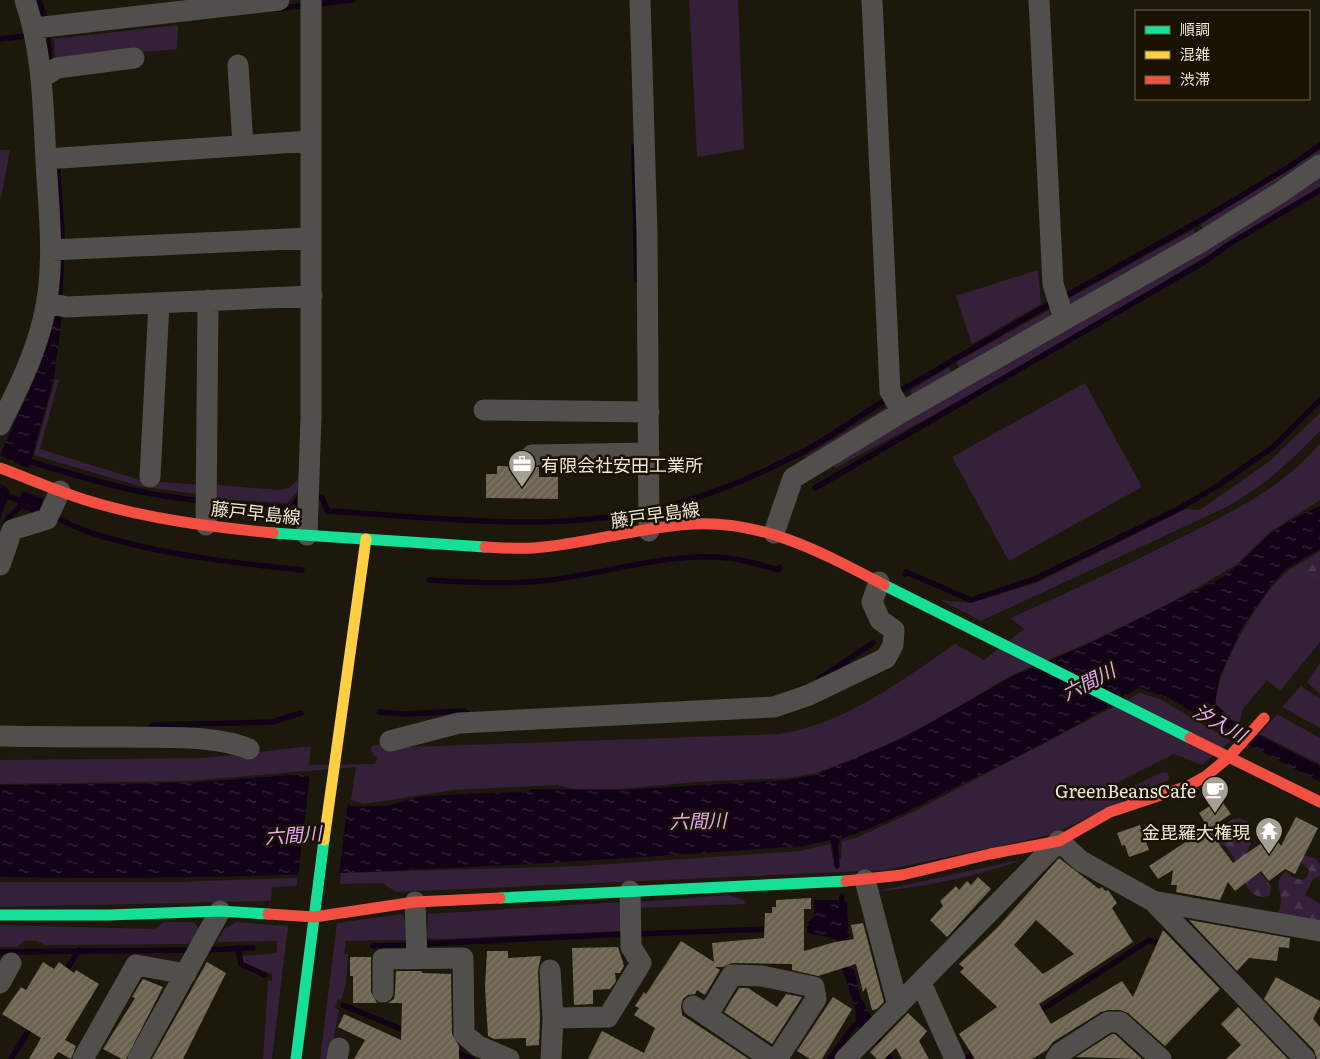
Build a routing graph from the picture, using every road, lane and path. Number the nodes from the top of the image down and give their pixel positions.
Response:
1 (25, 0) edge
2 (279, 0) edge
3 (640, 0) edge
4 (872, 0) edge
5 (1039, 0) edge
6 (311, 4) edge
7 (42, 27) junction
8 (134, 58) dead end
9 (238, 65) dead end
10 (48, 73) junction
11 (305, 141) junction
12 (243, 145) junction
13 (53, 158) junction
14 (1320, 164) edge
15 (306, 239) junction
16 (59, 249) junction
17 (306, 297) junction
18 (208, 300) junction
19 (159, 303) junction
20 (55, 304) junction
21 (1059, 306) junction
22 (896, 402) junction
23 (484, 410) dead end
24 (643, 412) junction
25 (0, 425) edge
26 (642, 453) junction
27 (532, 455) dead end
28 (0, 468) edge
29 (150, 477) dead end
30 (60, 491) junction
31 (206, 506) junction
32 (650, 517) junction
33 (774, 532) junction
34 (307, 535) junction
35 (366, 540) junction
36 (0, 564) edge
37 (879, 582) junction
38 (1264, 718) dead end
39 (0, 736) edge
40 (390, 742) dead end
41 (249, 749) dead end
42 (1229, 753) junction
43 (1320, 802) edge
44 (1058, 841) junction
45 (865, 880) junction
46 (630, 891) junction
47 (1153, 901) junction
48 (415, 902) junction
49 (220, 911) junction
50 (0, 915) edge
51 (314, 917) junction
52 (1320, 931) edge
53 (417, 949) junction
54 (195, 958) junction
55 (11, 963) dead end
56 (550, 970) dead end
57 (0, 983) edge
58 (921, 983) junction
59 (383, 992) dead end
60 (898, 1006) junction
61 (552, 1018) junction
62 (83, 1059) edge
63 (138, 1059) edge
64 (296, 1059) edge
65 (509, 1059) edge
66 (551, 1059) edge
67 (771, 1059) edge
68 (777, 1059) edge
69 (845, 1059) edge
70 (955, 1059) edge
71 (1056, 1059) edge
72 (1161, 1059) edge
73 (1305, 1059) edge

1 - 7 street
2 - 7 street
3 - 24 street
4 - 22 street
5 - 21 street
6 - 11 street
7 - 10 street
8 - 10 street
9 - 12 street
10 - 13 street
11 - 12 street
11 - 15 street
12 - 13 street
13 - 16 street
14 - 21 street
15 - 16 street
15 - 17 street
16 - 20 street
17 - 18 street
17 - 34 street
18 - 19 street
18 - 31 street
19 - 20 street
19 - 29 street
20 - 25 street
21 - 22 street
22 - 33 street
23 - 24 street
24 - 26 street
26 - 27 street
26 - 32 street
28 - 30 street, 藤戸早島線
30 - 31 street, 藤戸早島線
30 - 36 street
31 - 34 street, 藤戸早島線
32 - 33 street, 藤戸早島線
32 - 35 street, 藤戸早島線
33 - 37 street, 藤戸早島線
34 - 35 street, 藤戸早島線
35 - 51 street
37 - 40 street
37 - 42 street, 藤戸早島線
38 - 42 street
39 - 41 street
42 - 43 street, 藤戸早島線
42 - 44 street
44 - 45 street
44 - 47 street
44 - 58 street
45 - 46 street
45 - 60 street
46 - 48 street
46 - 61 street
47 - 52 street
47 - 73 street
48 - 51 street
48 - 53 street
49 - 50 street
49 - 51 street
49 - 54 street
51 - 64 street
53 - 59 street
53 - 65 street
54 - 62 street
54 - 63 street
55 - 57 street
56 - 61 street
58 - 60 street
58 - 70 street
60 - 69 street
61 - 66 street
67 - 68 street
71 - 72 street

